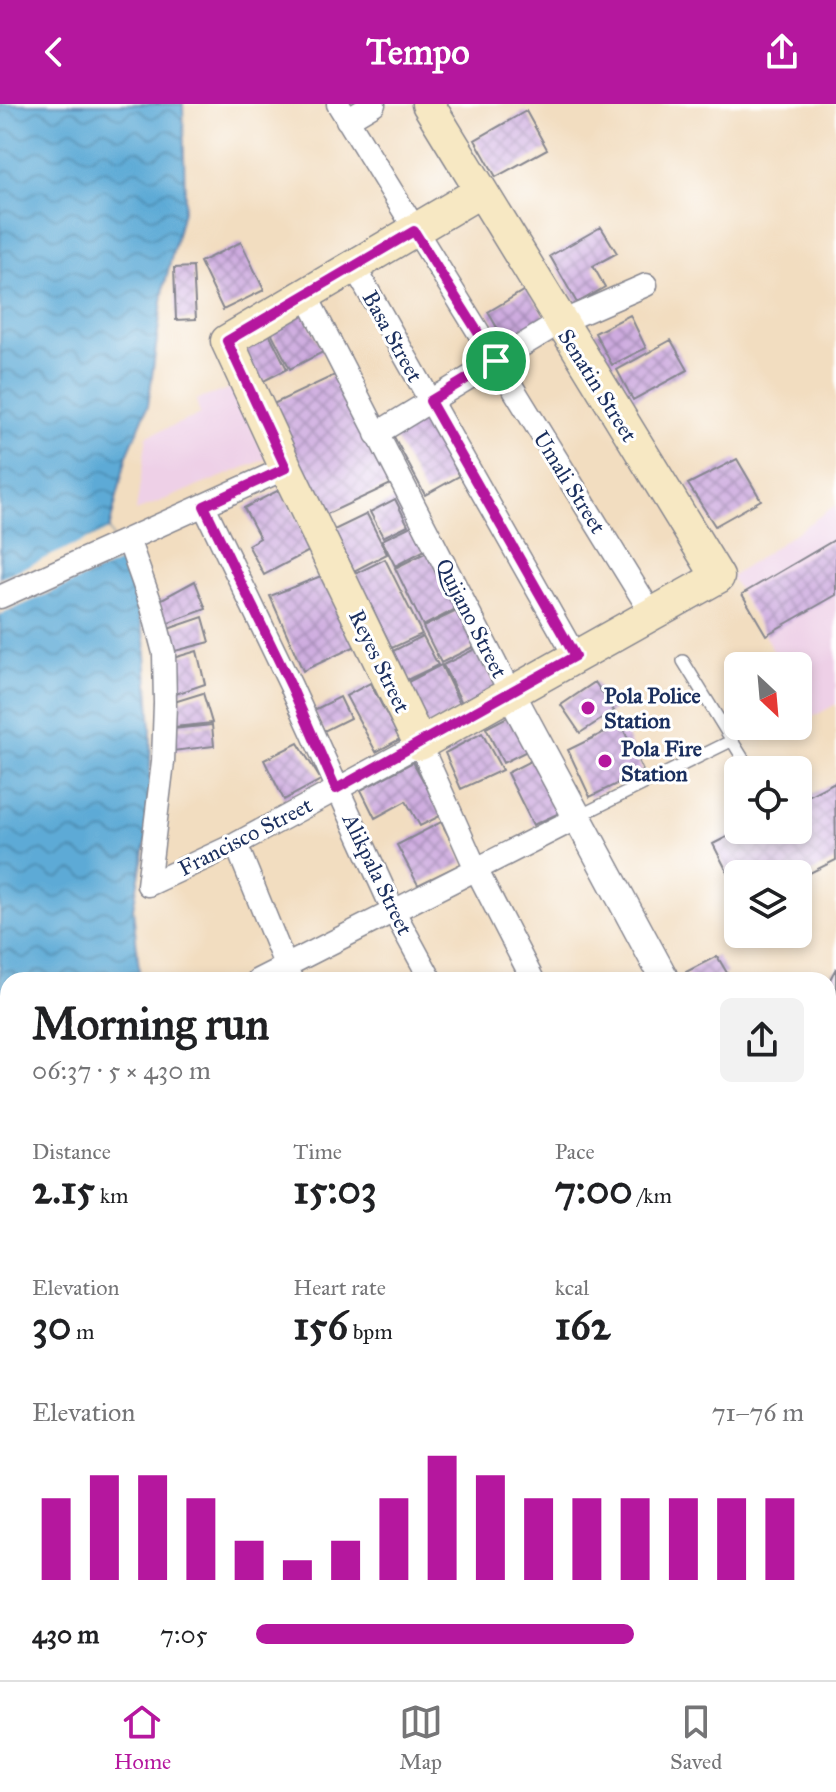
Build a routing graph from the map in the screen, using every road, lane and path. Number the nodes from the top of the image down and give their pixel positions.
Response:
1 (374, 104) edge
2 (428, 104) edge
3 (343, 112) edge
4 (481, 191) junction
5 (414, 231) junction
6 (354, 266) junction
7 (646, 285) dead end
8 (306, 295) junction
9 (559, 323) junction
10 (496, 361) junction
11 (430, 401) junction
12 (376, 434) junction
13 (286, 468) junction
14 (204, 506) junction
15 (123, 542) junction
16 (718, 577) joint
17 (0, 597) edge
18 (652, 614) junction
19 (575, 656) junction
20 (683, 661) dead end
21 (511, 694) junction
22 (731, 741) junction
23 (420, 744) junction
24 (741, 756) edge
25 (336, 789) junction
26 (577, 818) junction
27 (236, 844) junction
28 (475, 867) junction
29 (393, 910) junction
30 (288, 972) edge
31 (290, 972) edge
32 (427, 972) edge
33 (529, 972) edge
34 (661, 972) edge

1 - 3 street
2 - 4 main road, Senatin Street
3 - 5 street, Umali Street
4 - 5 main road
4 - 9 main road, Senatin Street
5 - 6 main road
5 - 10 street, Umali Street
6 - 8 main road
6 - 11 street, Basa Street
7 - 9 street
8 - 12 street, Quijano Street
8 - 13 main road, Reyes Street
9 - 10 street
9 - 16 main road, Senatin Street
10 - 11 street
10 - 18 street, Umali Street
11 - 12 street
11 - 19 street, Basa Street
12 - 21 street, Quijano Street
13 - 14 street
13 - 23 main road, Reyes Street
14 - 15 street
14 - 25 street, Alikpala Street
15 - 17 street
15 - 27 street, Francisco Street
16 - 18 main road, Francisco Street
18 - 19 main road, Francisco Street
19 - 21 main road, Francisco Street
20 - 22 lane
21 - 23 main road, Francisco Street
21 - 26 street, Quijano Street
22 - 24 lane
22 - 26 lane
23 - 25 street, Francisco Street
23 - 28 street, Reyes Street
25 - 27 street, Francisco Street
25 - 29 street, Alikpala Street
26 - 28 street
26 - 34 street, Quijano Street
27 - 30 street
28 - 29 street
28 - 33 street, Reyes Street
29 - 31 street
29 - 32 street, Alikpala Street

